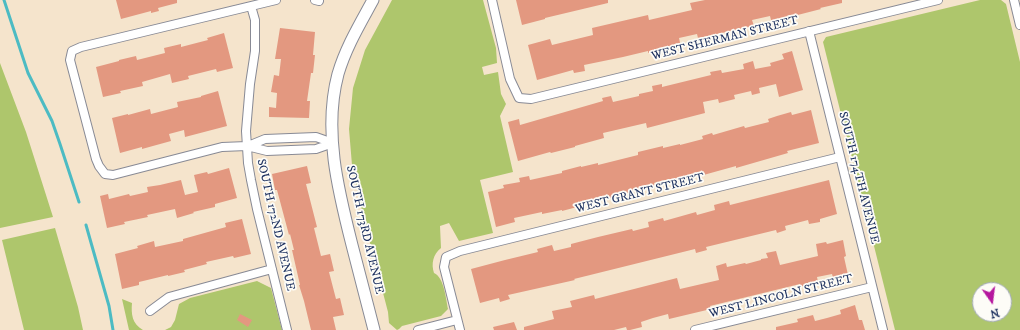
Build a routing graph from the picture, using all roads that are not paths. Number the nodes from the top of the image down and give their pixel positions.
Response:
1 (276, 0) edge
2 (374, 0) edge
3 (492, 0) edge
4 (938, 0) edge
5 (1014, 0) edge
6 (251, 6) junction
7 (1020, 25) edge
8 (809, 31) junction
9 (332, 143) junction
10 (247, 146) junction
11 (840, 157) junction
12 (272, 269) junction
13 (872, 287) junction
14 (150, 311) dead end
15 (457, 320) junction
16 (287, 330) edge
17 (374, 330) edge
18 (418, 330) edge
19 (460, 330) edge
20 (695, 330) edge
21 (883, 330) edge

1 - 6 street
2 - 9 street, SOUTH 173RD AVENUE
3 - 8 street, WEST SHERMAN STREET
4 - 8 street, WEST SHERMAN STREET
5 - 7 street
6 - 10 street, SOUTH 172ND AVENUE
6 - 10 street
8 - 11 street, SOUTH 174TH AVENUE
9 - 10 street
9 - 17 street, SOUTH 173RD AVENUE
10 - 12 street, SOUTH 172ND AVENUE
11 - 13 street, SOUTH 174TH AVENUE
11 - 15 street, WEST GRANT STREET
12 - 14 street
12 - 16 street, SOUTH 172ND AVENUE
13 - 20 street, WEST LINCOLN STREET
13 - 21 street, SOUTH 174TH AVENUE
15 - 18 street
15 - 19 street

